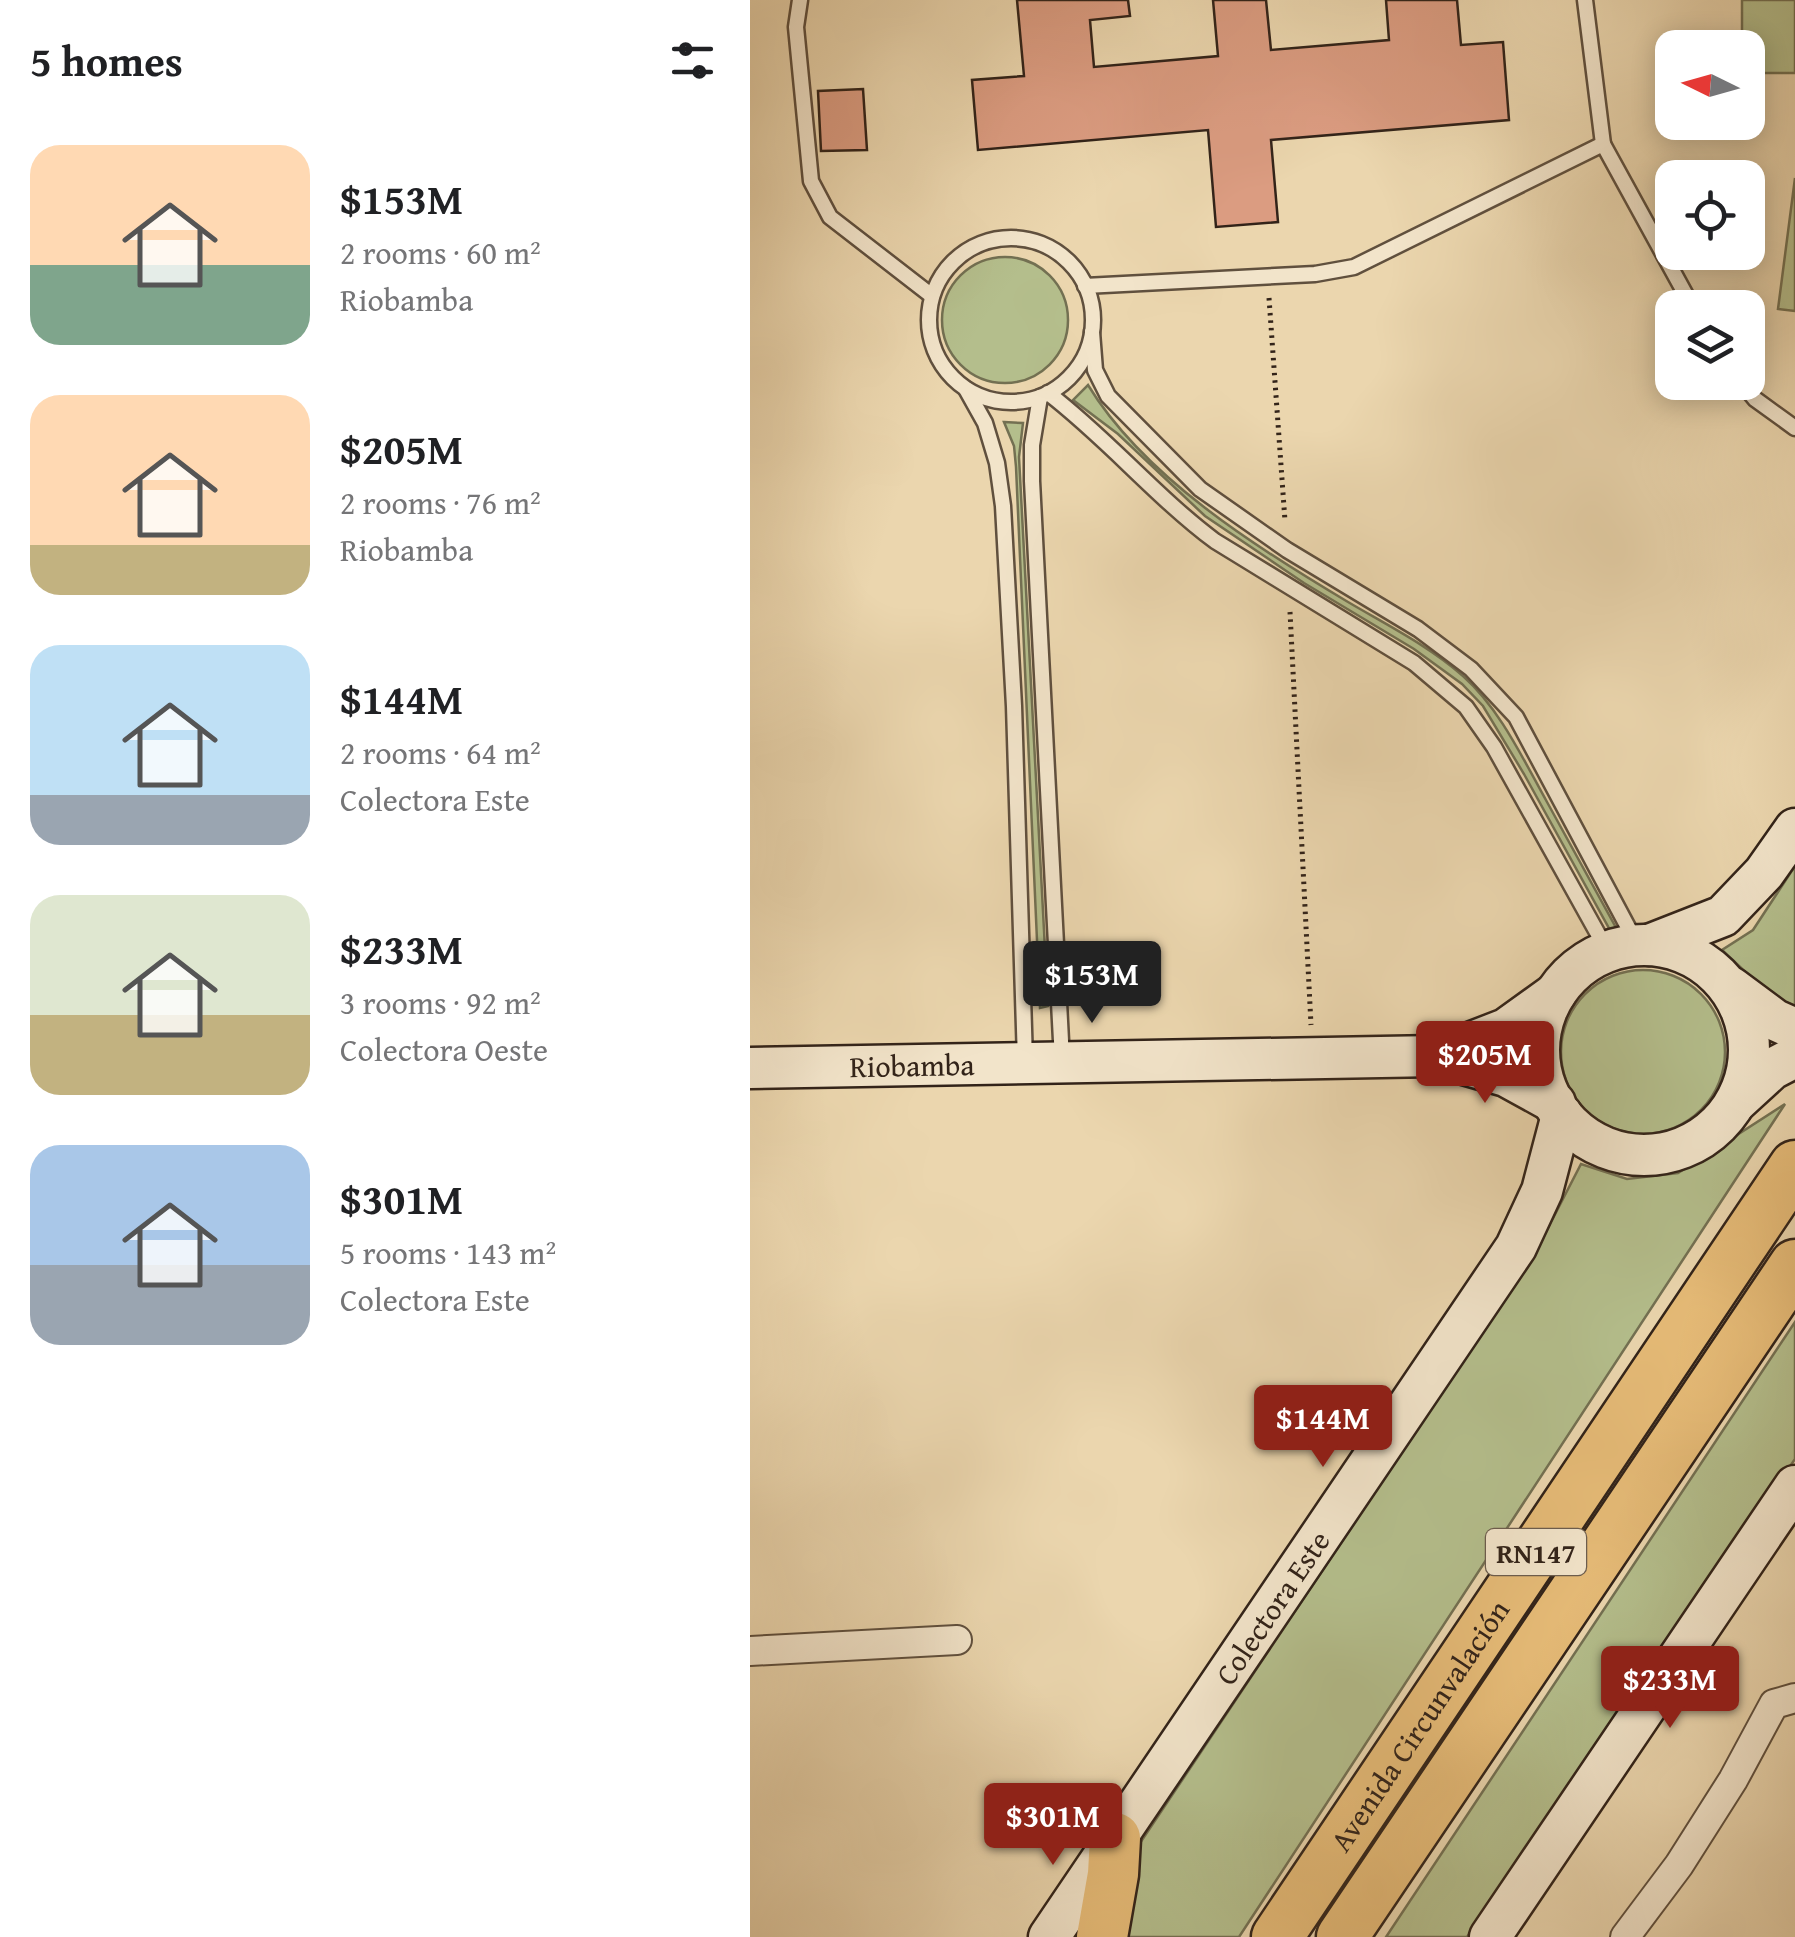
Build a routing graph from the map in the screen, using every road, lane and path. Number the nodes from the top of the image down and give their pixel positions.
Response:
1 (800, 0) edge
2 (1584, 0) edge
3 (1603, 144) junction
4 (1268, 275) junction
5 (1086, 286) junction
6 (1684, 290) edge
7 (932, 296) junction
8 (1092, 332) junction
9 (966, 389) junction
10 (1044, 396) junction
11 (1756, 400) edge
12 (1795, 428) edge
13 (1287, 550) junction
14 (1289, 586) junction
15 (1795, 829) edge
16 (1632, 948) junction
17 (1726, 984) junction
18 (1559, 990) junction
19 (1795, 1029) edge
20 (1436, 1056) junction
21 (1795, 1058) edge
22 (1313, 1059) junction
23 (1043, 1061) junction
24 (750, 1068) edge
25 (1733, 1104) junction
26 (1558, 1109) junction
27 (1795, 1166) edge
28 (1795, 1264) edge
29 (1795, 1486) edge
30 (957, 1640) dead end
31 (750, 1651) edge
32 (1795, 1698) edge
33 (1115, 1838) junction
34 (1049, 1937) edge
35 (1102, 1937) edge
36 (1277, 1937) edge
37 (1342, 1937) edge
38 (1490, 1937) edge
39 (1625, 1937) edge

1 - 7 lane
2 - 3 lane
3 - 4 lane
3 - 6 lane
4 - 5 lane
4 - 13 path
5 - 7 lane
5 - 8 lane
7 - 9 lane
8 - 10 lane
8 - 13 lane
9 - 10 lane
9 - 23 lane
10 - 14 lane
10 - 23 lane
11 - 12 lane
13 - 16 lane
14 - 16 lane
14 - 22 path
15 - 16 street
16 - 17 street
16 - 18 street
17 - 19 street
17 - 25 street
18 - 20 street, Riobamba
18 - 26 street
20 - 22 street, Riobamba
20 - 26 street, Riobamba
21 - 25 street
22 - 23 street, Riobamba
23 - 24 street, Riobamba
25 - 26 street
26 - 33 street, Colectora Este
27 - 36 highway, Avenida Circunvalación / RN147
28 - 37 highway, Avenida Circunvalación / RN147
29 - 38 street
30 - 31 street
32 - 39 street
33 - 34 street, Colectora Este
33 - 35 highway

